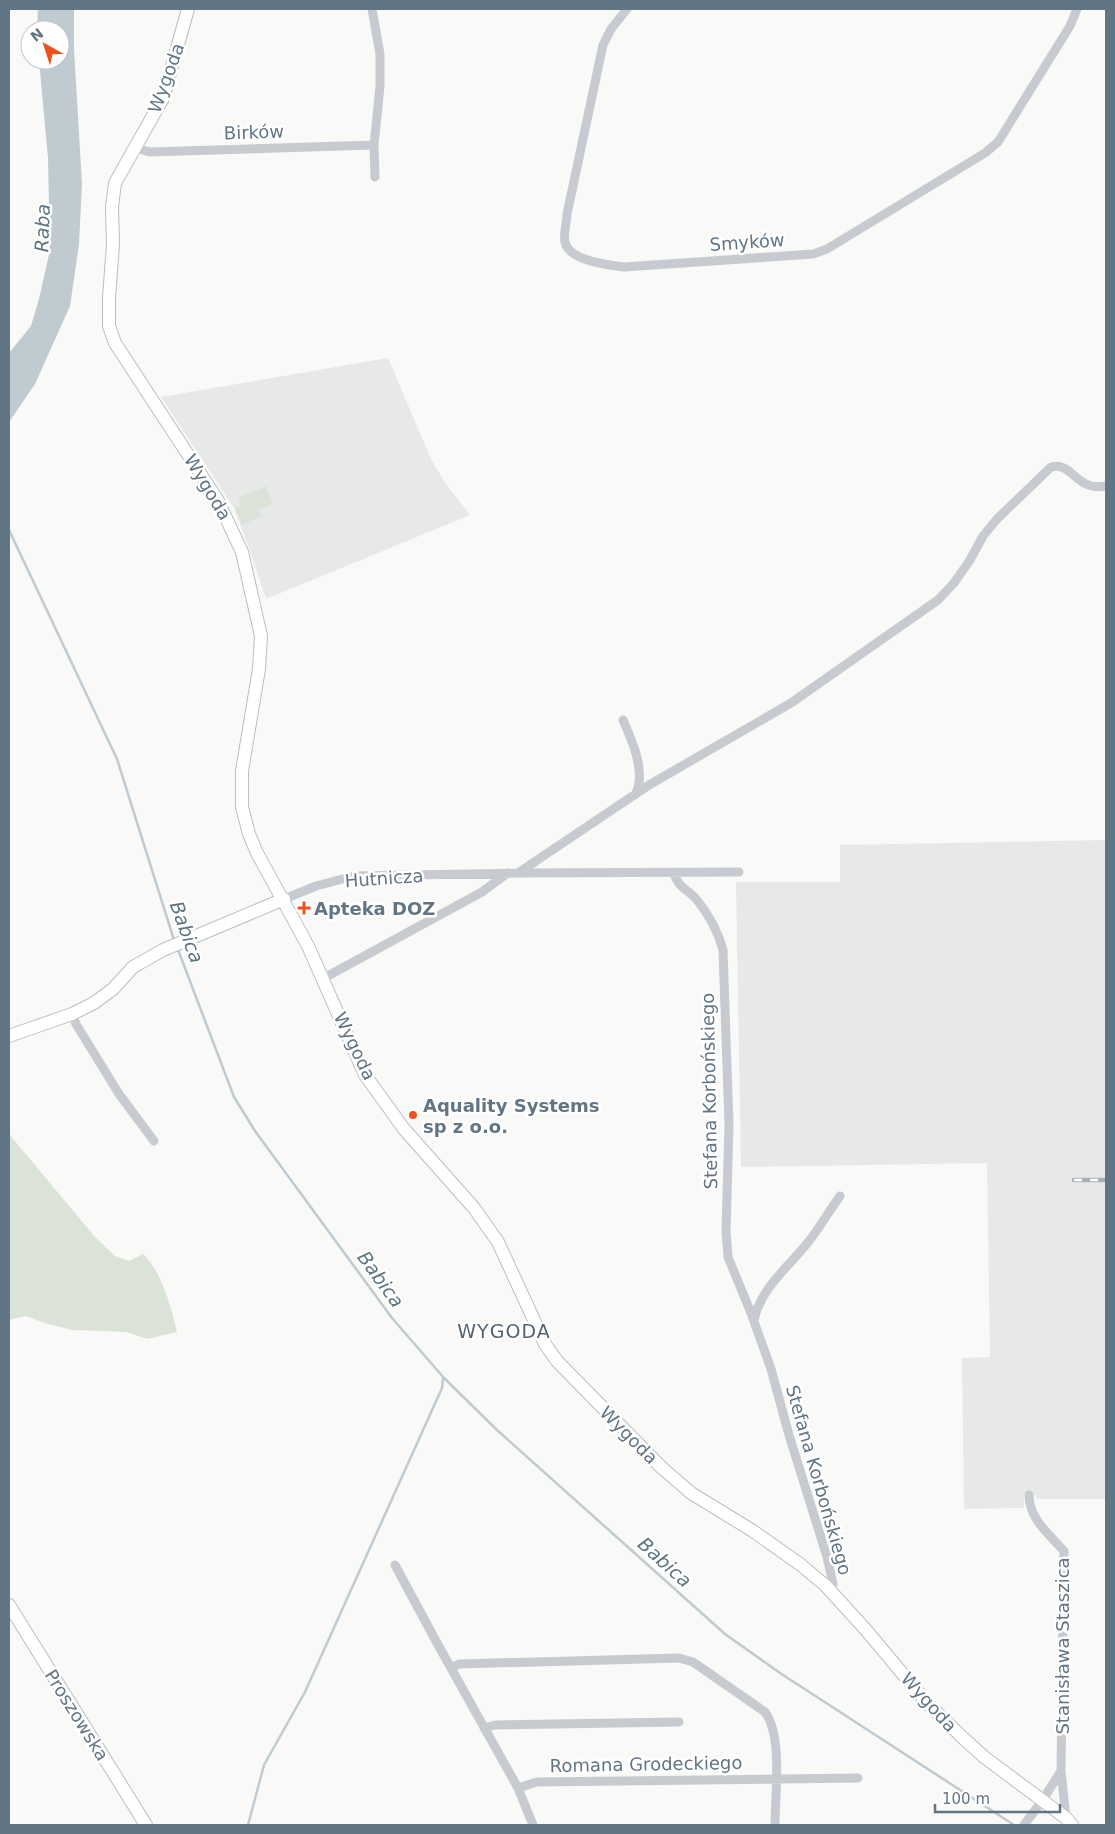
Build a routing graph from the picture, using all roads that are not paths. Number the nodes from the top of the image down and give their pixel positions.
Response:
1 (188, 9) edge
2 (372, 9) edge
3 (627, 9) edge
4 (1077, 9) edge
5 (374, 145) junction
6 (136, 148) junction
7 (375, 177) dead end
8 (1106, 486) edge
9 (623, 720) dead end
10 (634, 795) junction
11 (739, 872) dead end
12 (518, 873) junction
13 (674, 873) junction
14 (508, 874) junction
15 (284, 899) junction
16 (324, 978) junction
17 (72, 1014) junction
18 (9, 1036) edge
19 (154, 1141) dead end
20 (840, 1196) dead end
21 (754, 1320) junction
22 (1029, 1495) dead end
23 (395, 1564) dead end
24 (831, 1592) junction
25 (9, 1605) edge
26 (451, 1668) junction
27 (679, 1722) dead end
28 (484, 1728) junction
29 (1061, 1771) junction
30 (858, 1778) dead end
31 (776, 1780) junction
32 (518, 1788) junction
33 (1042, 1801) junction
34 (1069, 1822) edge
35 (1026, 1823) edge
36 (146, 1825) edge
37 (533, 1825) edge
38 (775, 1825) edge

1 - 6 street, Wygoda
2 - 5 street
3 - 4 street, Smyków
5 - 6 street, Birków
5 - 7 street
6 - 15 street, Wygoda
8 - 10 street
9 - 10 street
10 - 12 street
11 - 13 street, Hutnicza
12 - 13 street, Hutnicza
12 - 14 street, Hutnicza
13 - 21 street, Stefana Korbońskiego
14 - 15 street, Hutnicza
14 - 16 street
15 - 16 street, Wygoda
15 - 17 street, Hutnicza
16 - 24 street, Wygoda
17 - 18 street, Hutnicza
17 - 19 street
20 - 21 street
21 - 24 street, Stefana Korbońskiego
22 - 29 street, Stanisława Staszica
23 - 26 street
24 - 33 street, Wygoda
25 - 36 street, Proszowska
26 - 28 street
26 - 31 street
27 - 28 street
28 - 32 street
29 - 33 street
29 - 34 street, Stanisława Staszica
30 - 31 street, Romana Grodeckiego
31 - 32 street, Romana Grodeckiego
31 - 38 street
32 - 37 street
33 - 34 street
33 - 35 street

